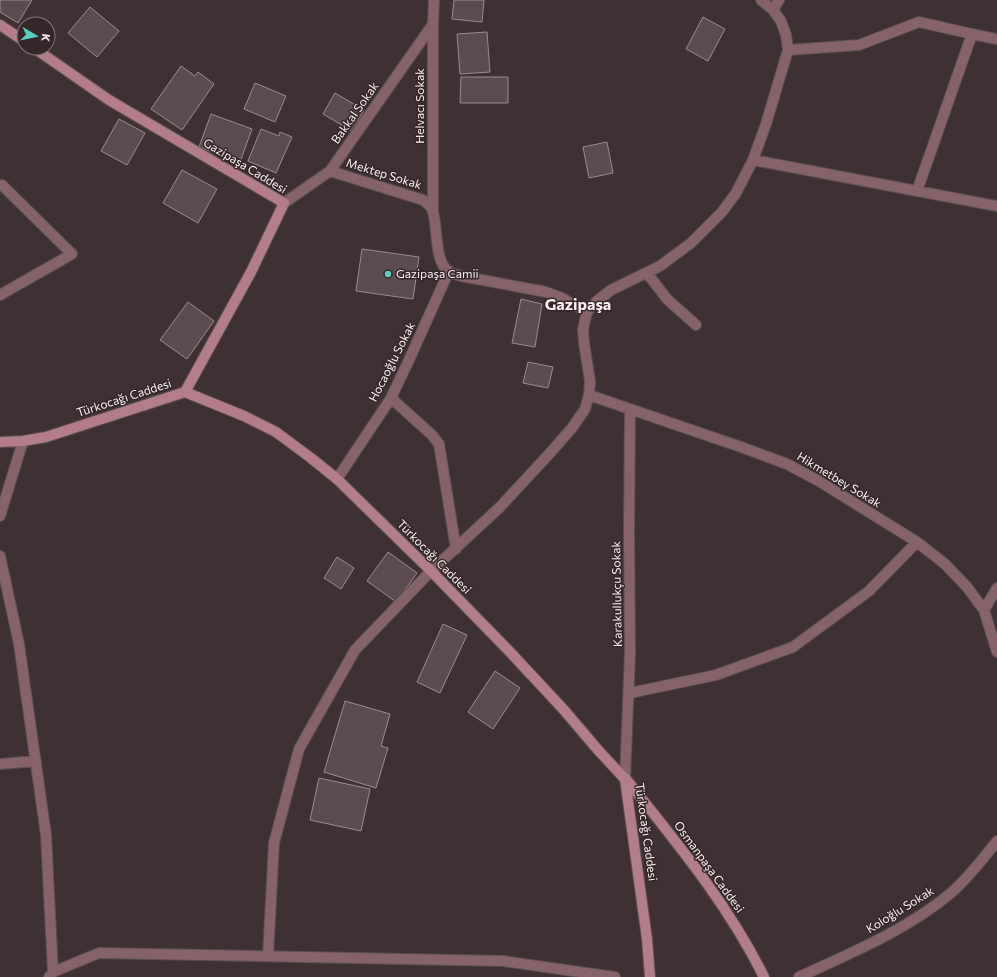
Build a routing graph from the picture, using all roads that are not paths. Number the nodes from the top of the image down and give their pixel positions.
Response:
1 (434, 0) edge
2 (761, 0) edge
3 (779, 0) edge
4 (773, 10) junction
5 (433, 24) junction
6 (0, 25) edge
7 (972, 34) junction
8 (16, 36) edge
9 (997, 39) edge
10 (788, 50) junction
11 (46, 56) edge
12 (753, 160) junction
13 (330, 171) junction
14 (2, 185) dead end
15 (918, 191) junction
16 (284, 203) junction
17 (997, 206) edge
18 (433, 211) junction
19 (448, 271) junction
20 (647, 273) junction
21 (0, 295) edge
22 (587, 312) junction
23 (696, 325) dead end
24 (185, 392) junction
25 (589, 395) junction
26 (391, 398) junction
27 (630, 409) junction
28 (24, 441) junction
29 (0, 442) edge
30 (336, 479) junction
31 (0, 516) edge
32 (916, 542) junction
33 (456, 548) junction
34 (0, 556) edge
35 (430, 571) junction
36 (997, 588) edge
37 (984, 610) junction
38 (997, 652) edge
39 (630, 693) junction
40 (36, 762) junction
41 (0, 764) edge
42 (625, 779) junction
43 (997, 841) edge
44 (268, 956) junction
45 (51, 974) edge
46 (615, 977) edge
47 (650, 977) edge
48 (764, 977) edge
49 (799, 977) edge

1 - 5 street, Helvacı Sokak
2 - 4 street
3 - 4 street
4 - 10 street
5 - 13 street, Bakkal Sokak
5 - 18 street, Helvacı Sokak
6 - 8 street
7 - 9 street
7 - 10 street
7 - 15 street
10 - 12 street
11 - 16 street, Gazipaşa Caddesi
12 - 15 street
12 - 20 street
13 - 16 street, Bakkal Sokak
13 - 18 street, Mektep Sokak
14 - 21 street
15 - 17 street
16 - 24 street, Gazipaşa Caddesi
18 - 19 street
19 - 22 street
19 - 26 street, Hocaoğlu Sokak
20 - 22 street
20 - 23 street
22 - 25 street
24 - 28 street, Türkocağı Caddesi
24 - 30 street, Türkocağı Caddesi
25 - 27 street, Hikmetbey Sokak
25 - 33 street
26 - 30 street, Hocaoğlu Sokak
26 - 33 street
27 - 32 street, Hikmetbey Sokak
27 - 39 street, Karakullukçu Sokak
28 - 29 street, Türkocağı Caddesi
28 - 31 street
30 - 35 street, Türkocağı Caddesi
32 - 37 street, Hikmetbey Sokak
32 - 39 street
33 - 35 street
34 - 40 street
35 - 42 street, Türkocağı Caddesi
35 - 44 street
36 - 37 street
37 - 38 street, Hikmetbey Sokak
39 - 42 street, Karakullukçu Sokak
40 - 41 street
40 - 45 street
42 - 47 street, Türkocağı Caddesi
42 - 48 street, Osmanpaşa Caddesi
43 - 49 street, Koloğlu Sokak
44 - 45 street
44 - 46 street

